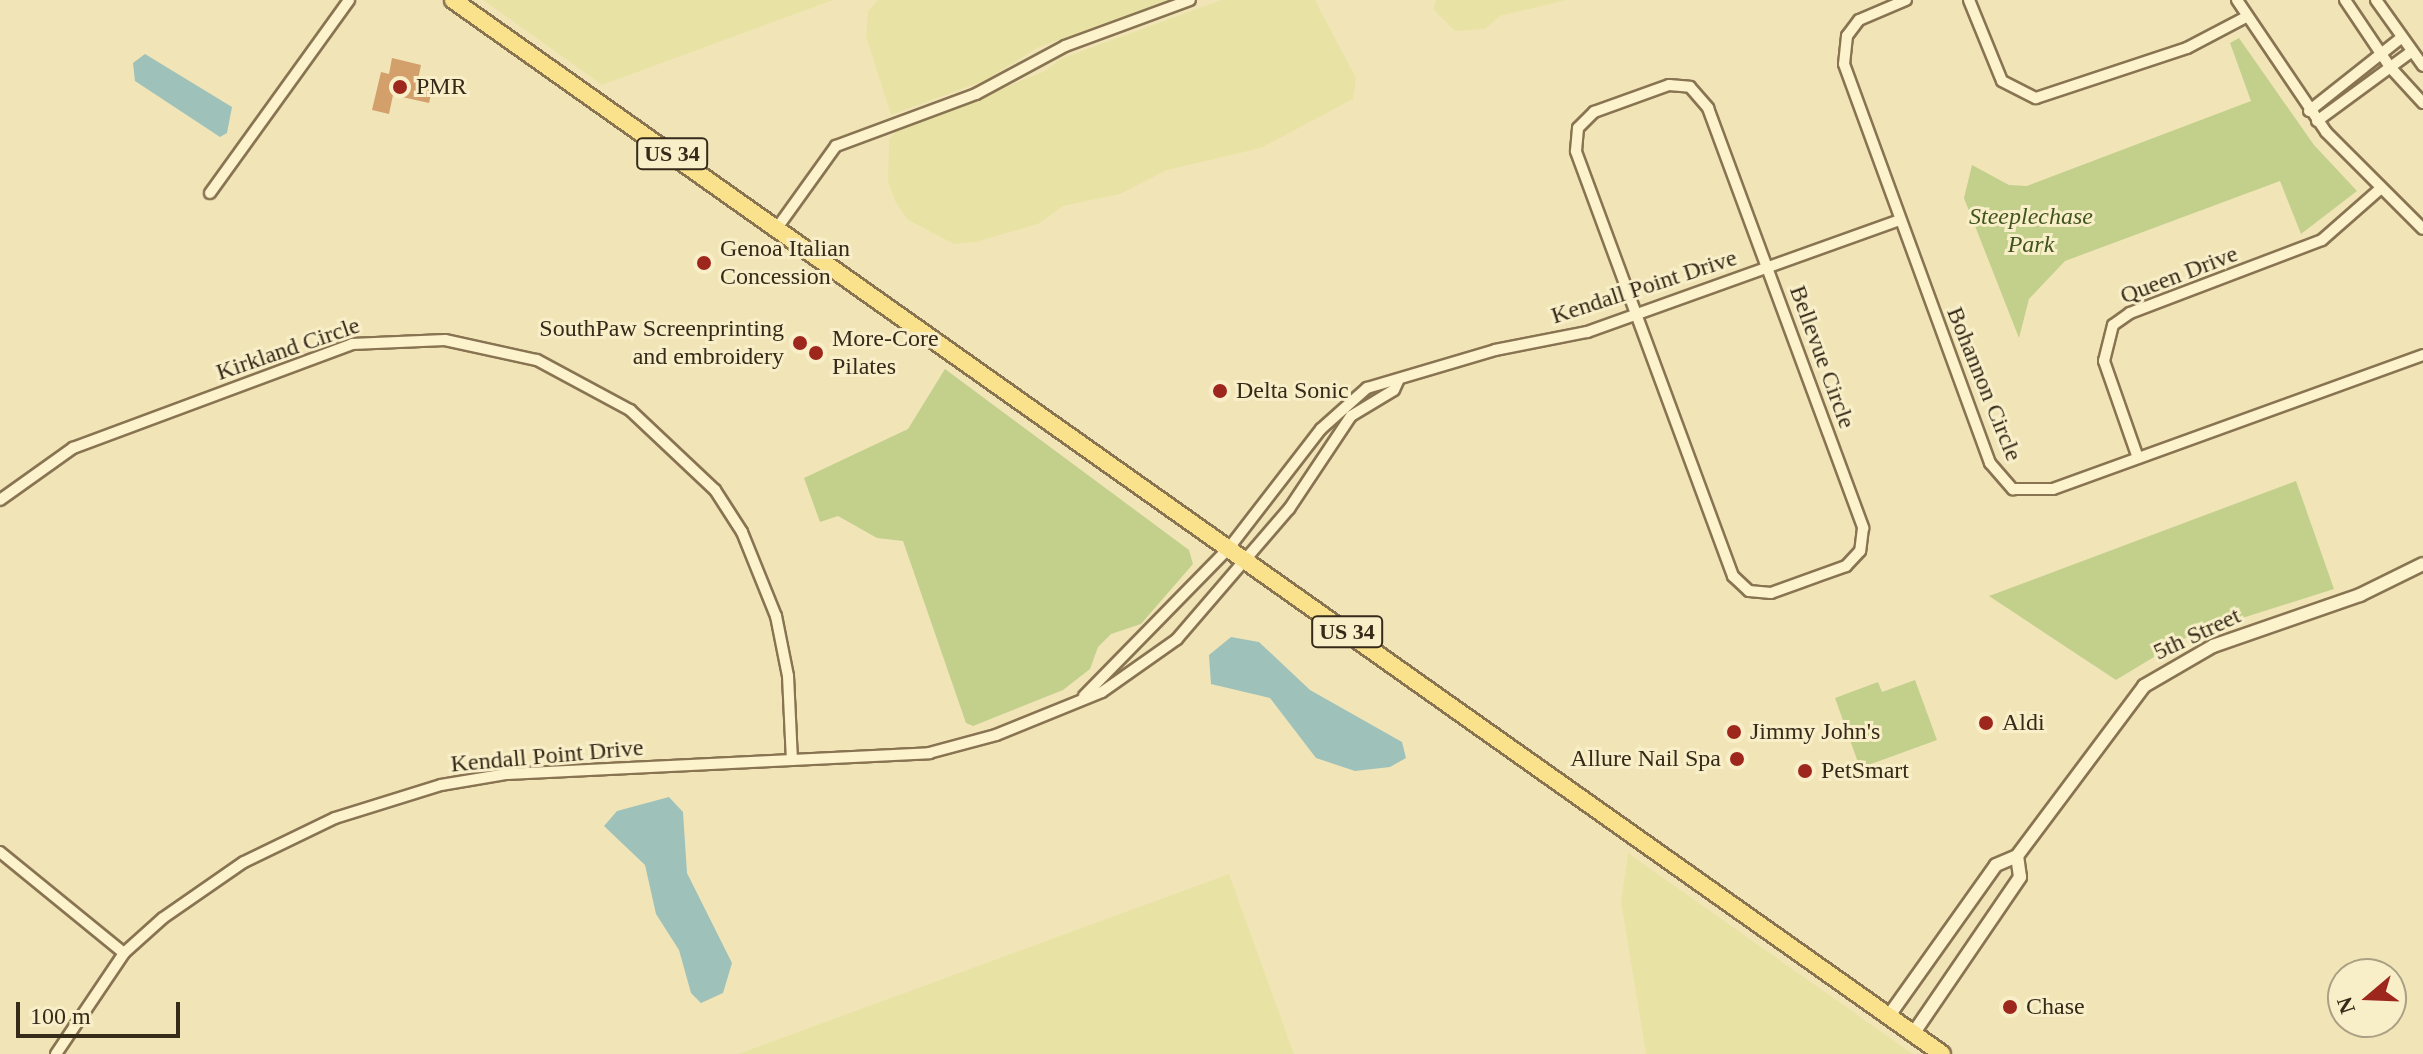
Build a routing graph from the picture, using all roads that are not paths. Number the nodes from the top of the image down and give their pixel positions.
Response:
1 (349, 0) edge
2 (453, 0) edge
3 (1190, 0) edge
4 (1906, 0) edge
5 (1969, 0) edge
6 (2237, 0) edge
7 (2345, 0) edge
8 (2376, 0) edge
9 (2246, 17) junction
10 (2400, 39) junction
11 (2411, 52) junction
12 (2380, 55) junction
13 (2423, 66) edge
14 (2390, 67) junction
15 (2423, 103) edge
16 (2309, 111) junction
17 (2317, 121) junction
18 (2379, 190) junction
19 (210, 193) dead end
20 (1900, 220) junction
21 (777, 228) junction
22 (2423, 229) edge
23 (1767, 267) junction
24 (1636, 315) junction
25 (2423, 355) edge
26 (1398, 381) junction
27 (2138, 458) junction
28 (0, 500) edge
29 (1229, 548) junction
30 (1247, 561) junction
31 (2423, 564) edge
32 (1083, 697) junction
33 (792, 760) junction
34 (0, 852) edge
35 (2017, 856) junction
36 (124, 953) junction
37 (1888, 1017) junction
38 (1913, 1034) junction
39 (56, 1054) edge
40 (1942, 1054) edge

1 - 19 street
2 - 21 main road, US 34
3 - 21 street
4 - 20 street, Bohannon Circle
5 - 9 street
6 - 9 street
7 - 12 street
8 - 10 street
9 - 16 street
10 - 11 street
10 - 12 street
11 - 13 street
11 - 14 street
12 - 14 street
12 - 16 street
14 - 15 street
14 - 17 street
16 - 17 street
17 - 18 street
18 - 22 street
18 - 27 street, Queen Drive
20 - 23 street, Kendall Point Drive
20 - 27 street, Bohannon Circle
21 - 29 main road, US 34
23 - 24 street, Kendall Point Drive
23 - 24 street, Bellevue Circle
23 - 24 street, Bellevue Circle
24 - 26 street, Kendall Point Drive
25 - 27 street, Bohannon Circle
26 - 29 street, Kendall Point Drive
26 - 30 street, Kendall Point Drive
28 - 33 street, Kirkland Circle
29 - 30 main road, US 34
29 - 32 street, Kendall Point Drive
30 - 32 street, Kendall Point Drive
30 - 37 main road, US 34
31 - 35 street, 5th Street
32 - 33 street, Kendall Point Drive
33 - 36 street, Kendall Point Drive
34 - 36 street
35 - 37 street, 5th Street
35 - 38 street, 5th Street
36 - 39 street, Kendall Point Drive
37 - 38 main road, US 34
38 - 40 main road, US 34

